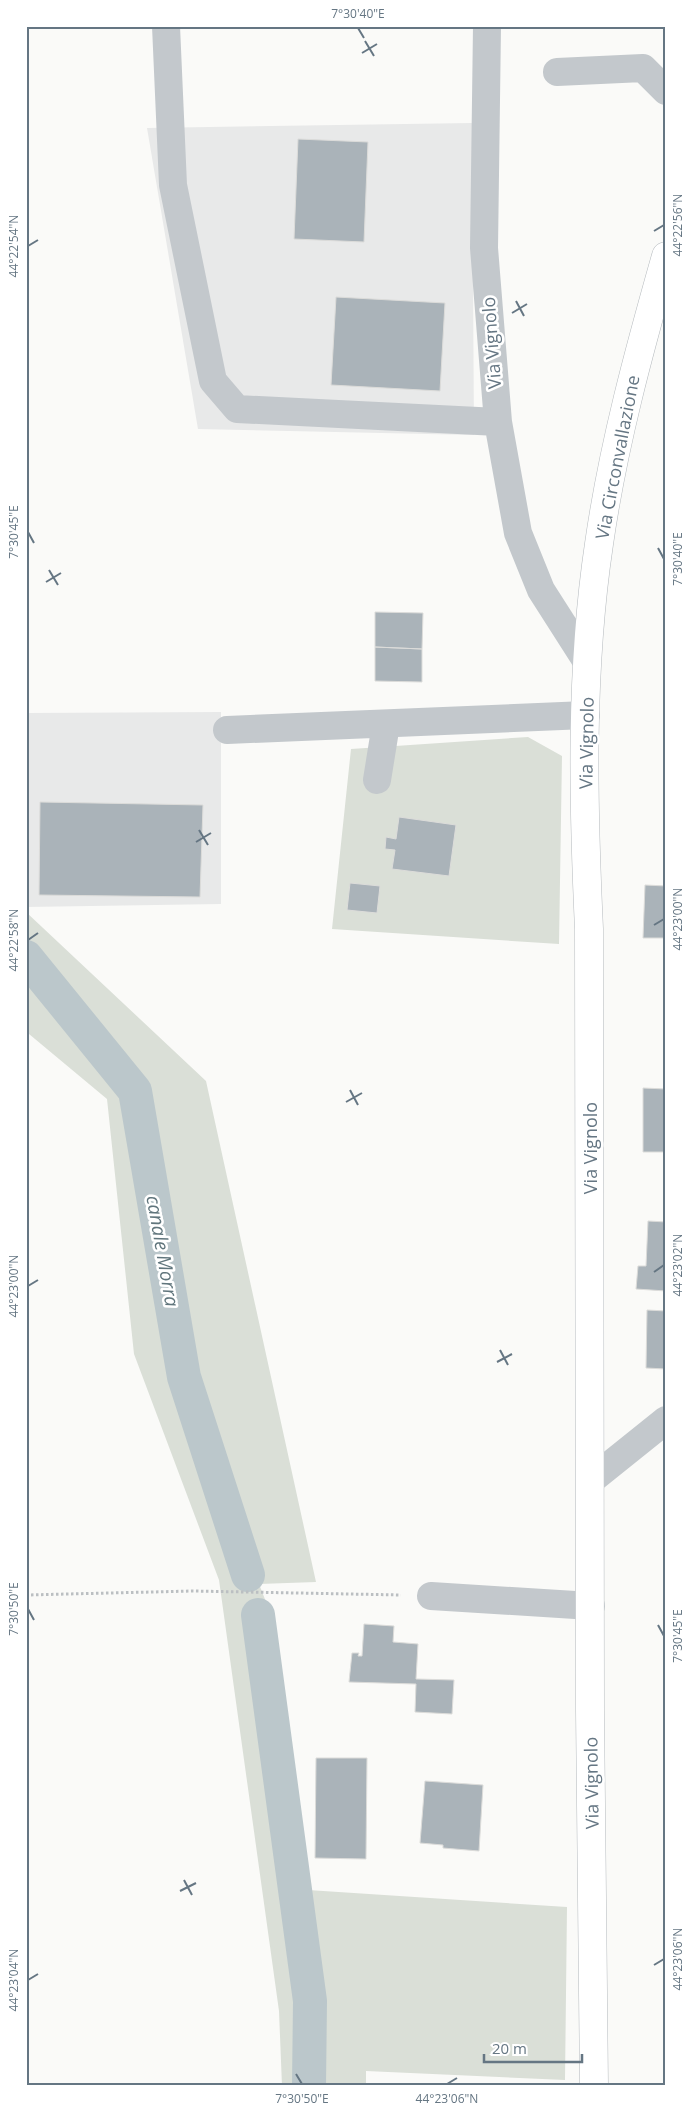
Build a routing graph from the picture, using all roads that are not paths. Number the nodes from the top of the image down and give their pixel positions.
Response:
1 (166, 26) edge
2 (487, 26) edge
3 (556, 72) dead end
4 (666, 91) edge
5 (666, 256) edge
6 (498, 422) junction
7 (587, 662) junction
8 (586, 715) junction
9 (386, 724) junction
10 (227, 730) dead end
11 (377, 780) dead end
12 (666, 1420) edge
13 (590, 1481) junction
14 (432, 1596) road end
15 (591, 1606) junction
16 (594, 2086) edge

1 - 6 street
2 - 6 street, Via Vignolo
3 - 4 street
5 - 7 main road, Via Circonvallazione
6 - 7 street, Via Vignolo
7 - 8 main road, Via Vignolo
8 - 9 street
8 - 13 main road, Via Vignolo
9 - 10 street
9 - 11 street
12 - 13 street
13 - 15 main road, Via Vignolo
14 - 15 street
15 - 16 main road, Via Vignolo

